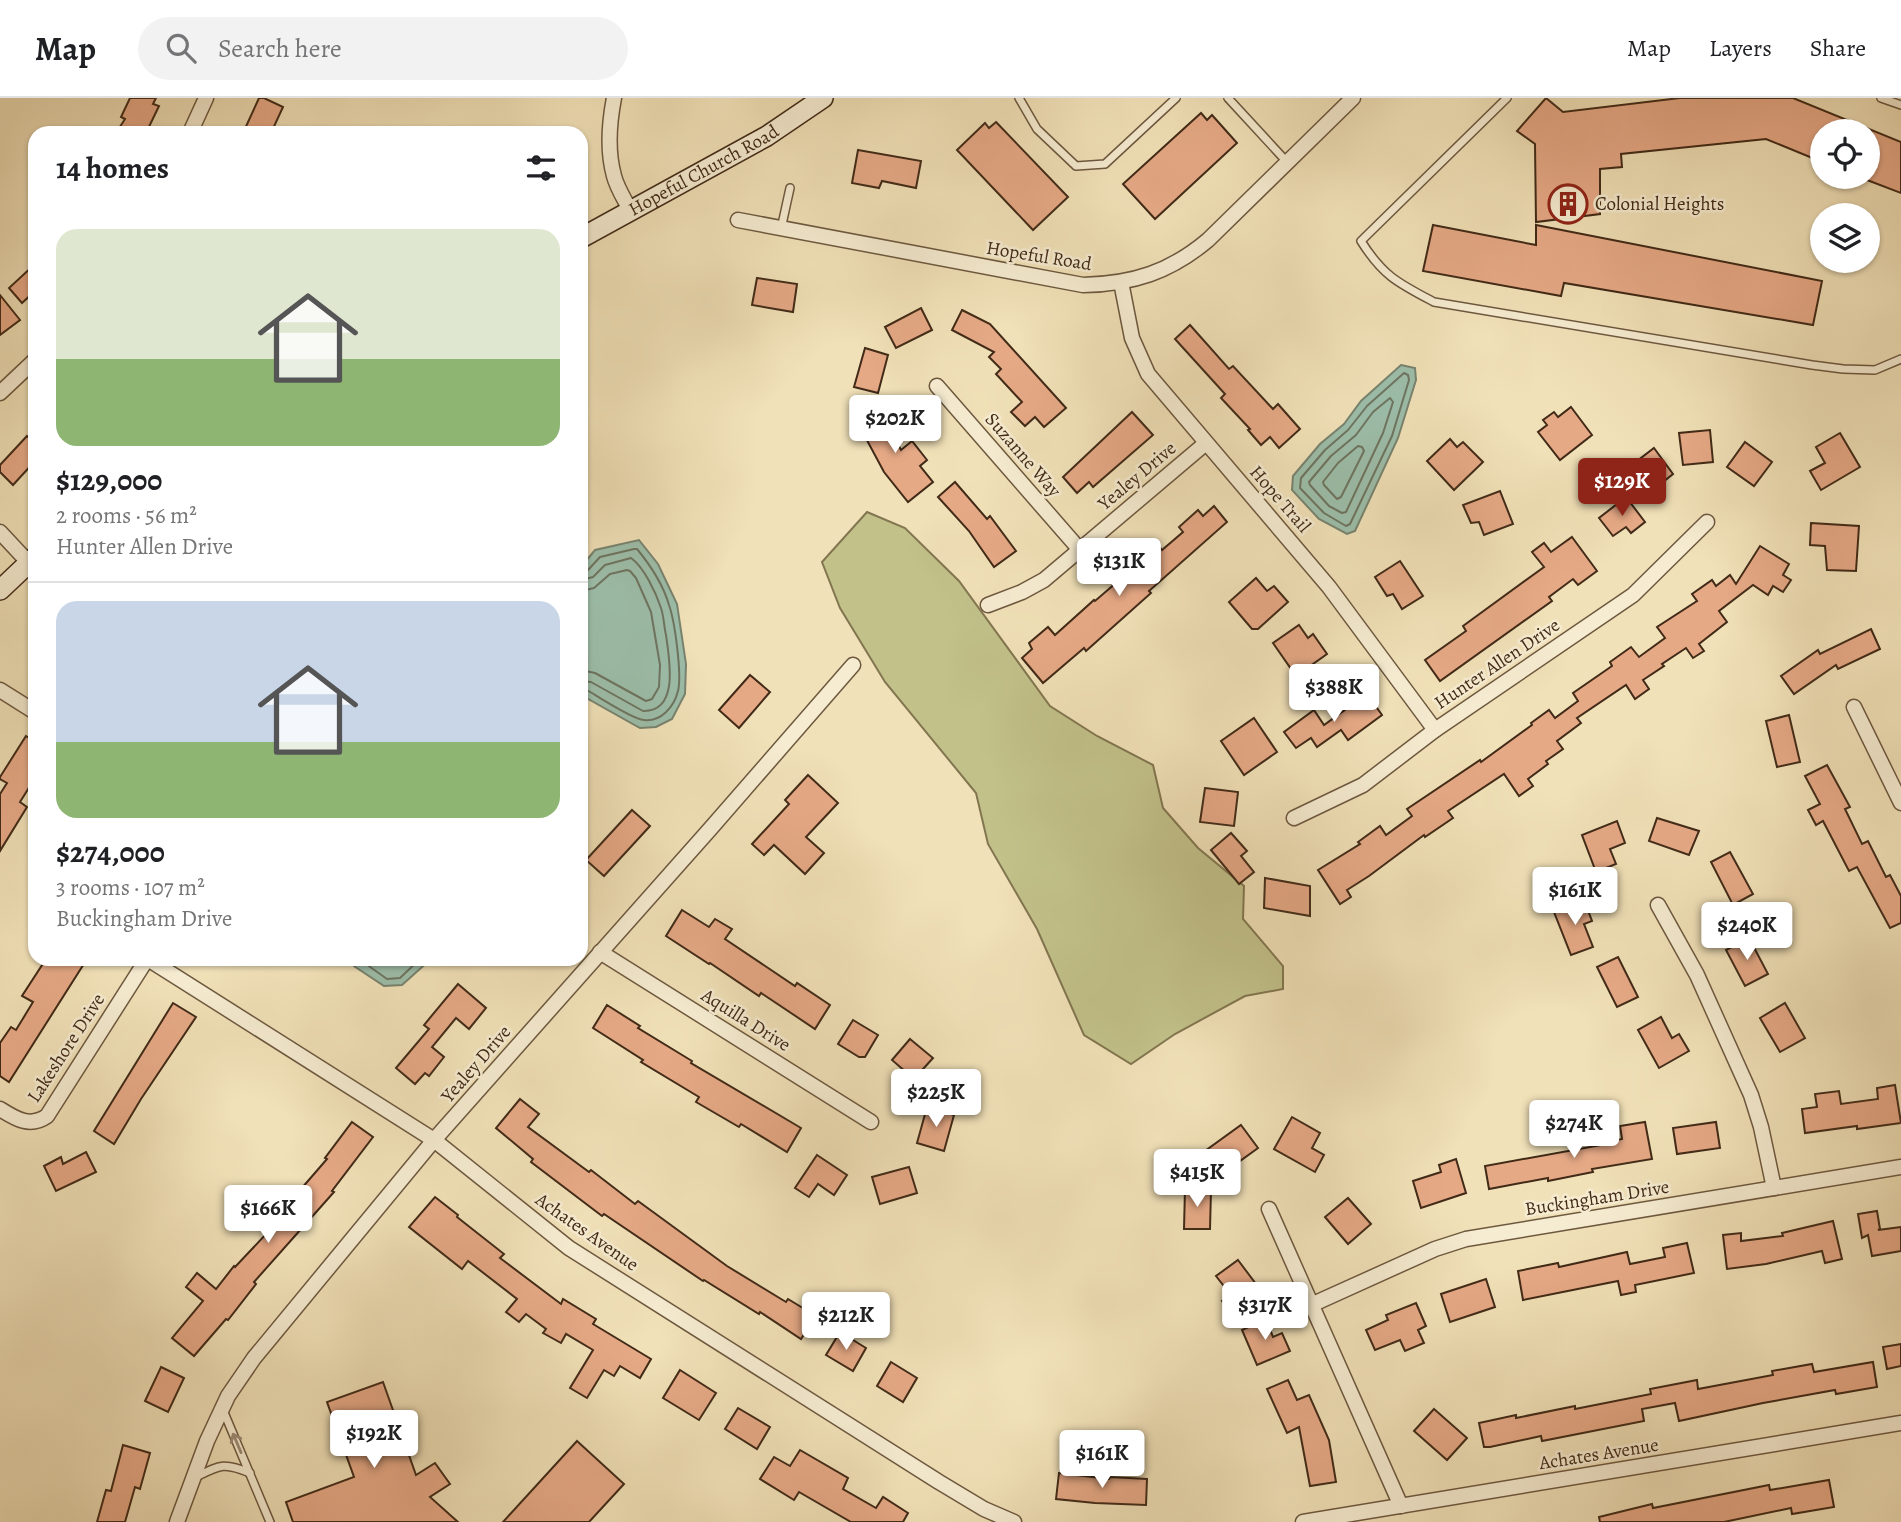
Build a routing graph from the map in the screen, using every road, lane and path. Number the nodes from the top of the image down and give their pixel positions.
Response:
1 (206, 98) edge
2 (614, 98) edge
3 (823, 98) edge
4 (1019, 98) edge
5 (1176, 98) edge
6 (1228, 98) edge
7 (1353, 98) edge
8 (1507, 98) edge
9 (1881, 98) edge
10 (1901, 105) edge
11 (193, 126) edge
12 (1288, 162) junction
13 (790, 188) dead end
14 (631, 212) junction
15 (738, 220) dead end
16 (781, 229) junction
17 (588, 234) edge
18 (1121, 282) junction
19 (1901, 359) edge
20 (28, 367) edge
21 (937, 386) dead end
22 (0, 393) edge
23 (1206, 443) junction
24 (1707, 522) dead end
25 (0, 532) edge
26 (1080, 550) junction
27 (28, 556) edge
28 (28, 563) edge
29 (0, 590) edge
30 (988, 605) dead end
31 (853, 664) dead end
32 (0, 690) edge
33 (1854, 707) dead end
34 (28, 708) edge
35 (1435, 730) junction
36 (1901, 803) edge
37 (1293, 818) dead end
38 (1658, 905) dead end
39 (600, 952) junction
40 (143, 966) edge
41 (158, 966) edge
42 (588, 966) edge
43 (588, 966) edge
44 (0, 1110) edge
45 (871, 1122) dead end
46 (434, 1140) junction
47 (1901, 1167) edge
48 (1774, 1188) junction
49 (1269, 1209) dead end
50 (1311, 1305) junction
51 (223, 1408) junction
52 (1901, 1423) edge
53 (250, 1474) junction
54 (193, 1478) junction
55 (1401, 1506) junction
56 (177, 1522) edge
57 (271, 1522) edge
58 (1014, 1522) edge
59 (1303, 1522) edge

1 - 11 street
2 - 14 street
3 - 14 main road, Hopeful Church Road
4 - 5 lane
6 - 12 lane
7 - 12 street, Hopeful Road
8 - 19 lane
9 - 10 lane
12 - 18 street, Hopeful Road
13 - 16 lane
14 - 17 main road, Hopeful Church Road
15 - 16 street, Hopeful Road
16 - 18 street, Hopeful Road
18 - 23 street, Hope Trail
20 - 22 street
21 - 26 street, Suzanne Way
23 - 26 street, Yealey Drive
23 - 35 street, Hope Trail
24 - 35 street, Hunter Allen Drive
25 - 27 street
26 - 30 street, Yealey Drive
28 - 29 main road
31 - 39 street, Yealey Drive
32 - 34 street
33 - 36 street
35 - 37 street, Hunter Allen Drive
38 - 48 street
39 - 43 street, Yealey Drive
39 - 45 street, Aquilla Drive
40 - 44 street, Lakeshore Drive
41 - 46 street, Achates Avenue
42 - 46 street, Yealey Drive
46 - 51 street, Yealey Drive
46 - 58 street, Achates Avenue
47 - 48 street, Buckingham Drive
48 - 50 street, Buckingham Drive
49 - 50 street
50 - 55 street
53 -> 51 lane
51 - 54 street, Yealey Drive
52 - 55 street, Achates Avenue
53 - 54 lane
53 - 57 lane
54 - 56 street, Yealey Drive
55 - 59 street, Achates Avenue

